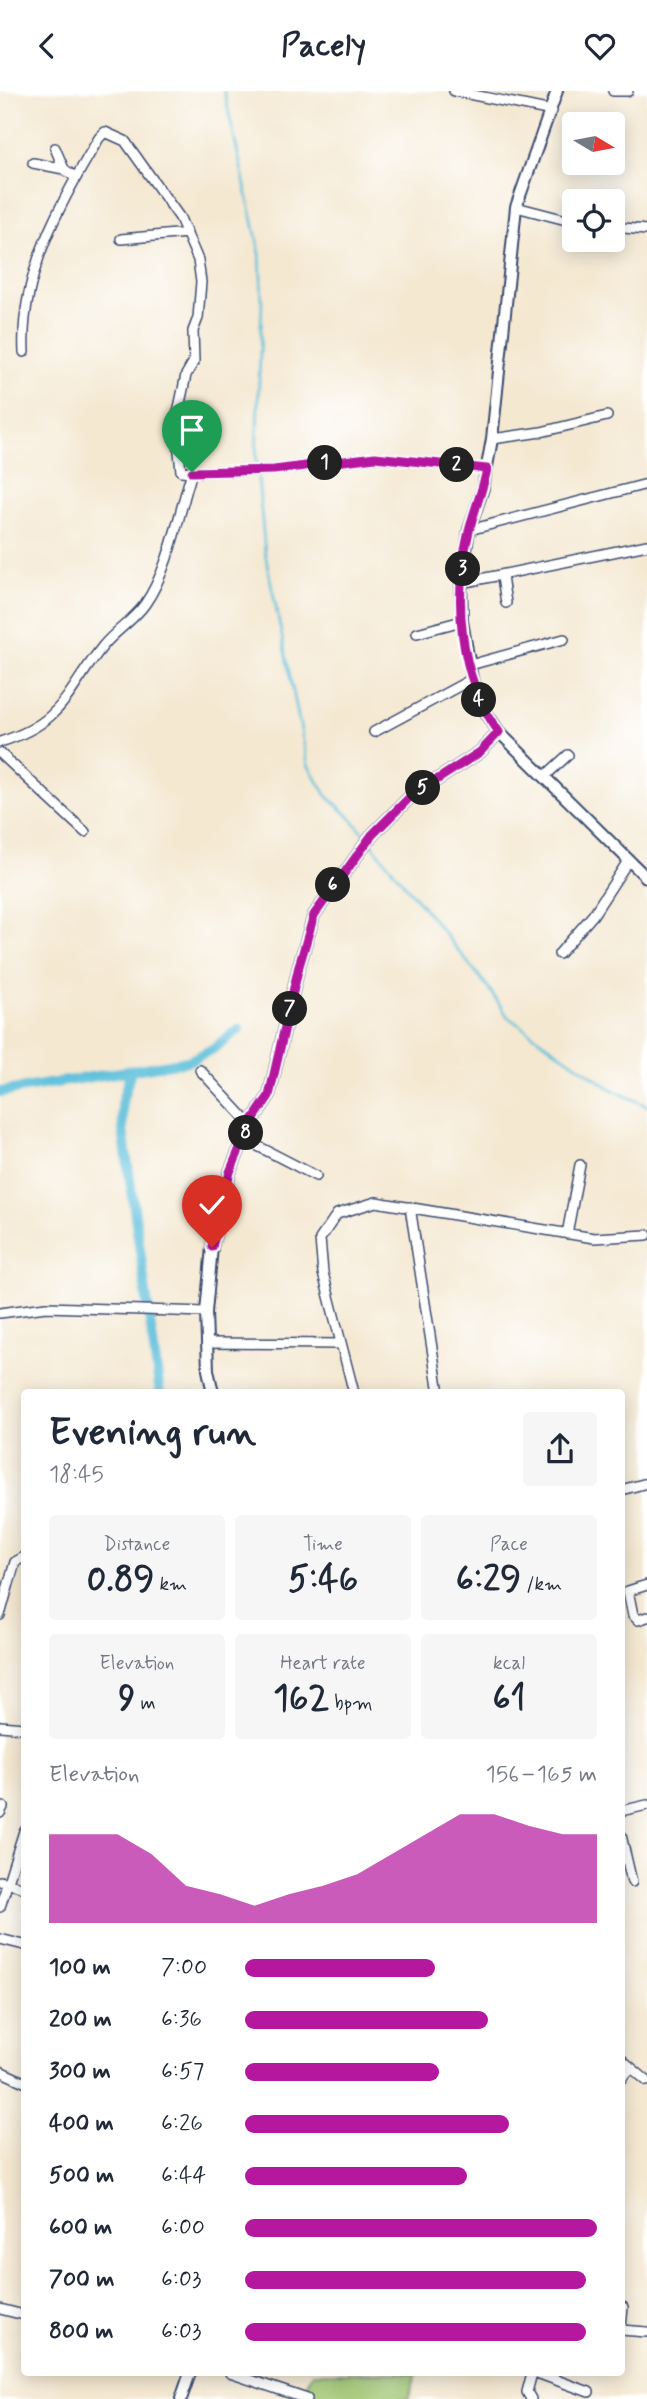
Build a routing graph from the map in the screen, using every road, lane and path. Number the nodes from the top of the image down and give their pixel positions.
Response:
1 (454, 91) edge
2 (557, 91) edge
3 (613, 91) edge
4 (628, 91) edge
5 (552, 110) junction
6 (55, 148) dead end
7 (33, 163) dead end
8 (64, 169) junction
9 (75, 177) junction
10 (516, 207) junction
11 (562, 219) edge
12 (625, 228) edge
13 (647, 230) edge
14 (187, 233) junction
15 (121, 239) dead end
16 (24, 352) dead end
17 (607, 415) dead end
18 (492, 439) junction
19 (487, 469) junction
20 (192, 472) junction
21 (647, 484) edge
22 (470, 530) junction
23 (647, 545) edge
24 (502, 577) junction
25 (461, 583) junction
26 (506, 603) dead end
27 (462, 621) junction
28 (417, 633) dead end
29 (564, 639) dead end
30 (470, 665) junction
31 (472, 679) junction
32 (374, 732) dead end
33 (499, 732) junction
34 (0, 742) edge
35 (0, 753) edge
36 (568, 755) dead end
37 (544, 777) junction
38 (85, 832) dead end
39 (628, 861) junction
40 (647, 878) edge
41 (559, 954) dead end
42 (200, 1070) dead end
43 (250, 1124) junction
44 (244, 1139) junction
45 (580, 1165) dead end
46 (316, 1176) dead end
47 (410, 1207) junction
48 (567, 1234) junction
49 (647, 1235) edge
50 (206, 1312) junction
51 (0, 1313) edge
52 (207, 1343) junction
53 (341, 1344) junction
54 (213, 1389) edge
55 (353, 1389) edge
56 (438, 1389) edge
57 (647, 1483) edge
58 (625, 1489) edge
59 (21, 1559) edge
60 (647, 1585) edge
61 (0, 1615) edge
62 (647, 1617) edge
63 (0, 1726) edge
64 (21, 1728) edge
65 (647, 1805) edge
66 (625, 1810) edge
67 (21, 1839) edge
68 (625, 1852) edge
69 (5, 1882) edge
70 (632, 1882) dead end
71 (0, 1907) edge
72 (0, 1940) edge
73 (21, 1944) edge
74 (625, 2063) edge
75 (630, 2067) junction
76 (0, 2071) edge
77 (625, 2074) edge
78 (21, 2081) edge
79 (647, 2081) edge
80 (0, 2309) edge
81 (21, 2314) edge
82 (625, 2329) edge
83 (647, 2332) edge
84 (189, 2376) edge
85 (239, 2376) edge
86 (534, 2376) edge
87 (544, 2376) edge
88 (589, 2392) dead end
89 (181, 2399) edge
90 (307, 2399) edge
91 (531, 2399) edge

1 - 5 street
2 - 5 street
3 - 4 street
5 - 10 street
6 - 8 street
7 - 8 street
8 - 9 street
9 - 14 street
9 - 16 street
10 - 11 street
10 - 18 street
12 - 13 street
14 - 15 street
14 - 20 street
17 - 18 street
18 - 19 street
19 - 20 street
19 - 22 street
20 - 34 street
21 - 22 street
22 - 25 street
23 - 24 street
24 - 25 street
24 - 26 street
25 - 27 street
27 - 28 street
27 - 30 street
29 - 30 street
30 - 31 street
31 - 32 street
31 - 33 street
33 - 37 street
33 - 43 street
35 - 38 street
36 - 37 street
37 - 39 street
39 - 40 street
39 - 41 street
42 - 43 street
43 - 44 street
44 - 46 street
44 - 50 street
45 - 48 street
47 - 48 street
47 - 53 street
47 - 56 street
48 - 49 street
50 - 51 street
50 - 52 street
52 - 53 street
52 - 54 street
53 - 55 street
57 - 58 street
59 - 61 street
60 - 62 street
63 - 64 street
65 - 66 street
67 - 69 street
68 - 70 street
69 - 71 street
72 - 73 street
74 - 75 street
75 - 77 street
75 - 79 street
76 - 78 street
80 - 81 street
82 - 83 street
84 - 89 street
85 - 90 street
86 - 91 street
87 - 88 street

